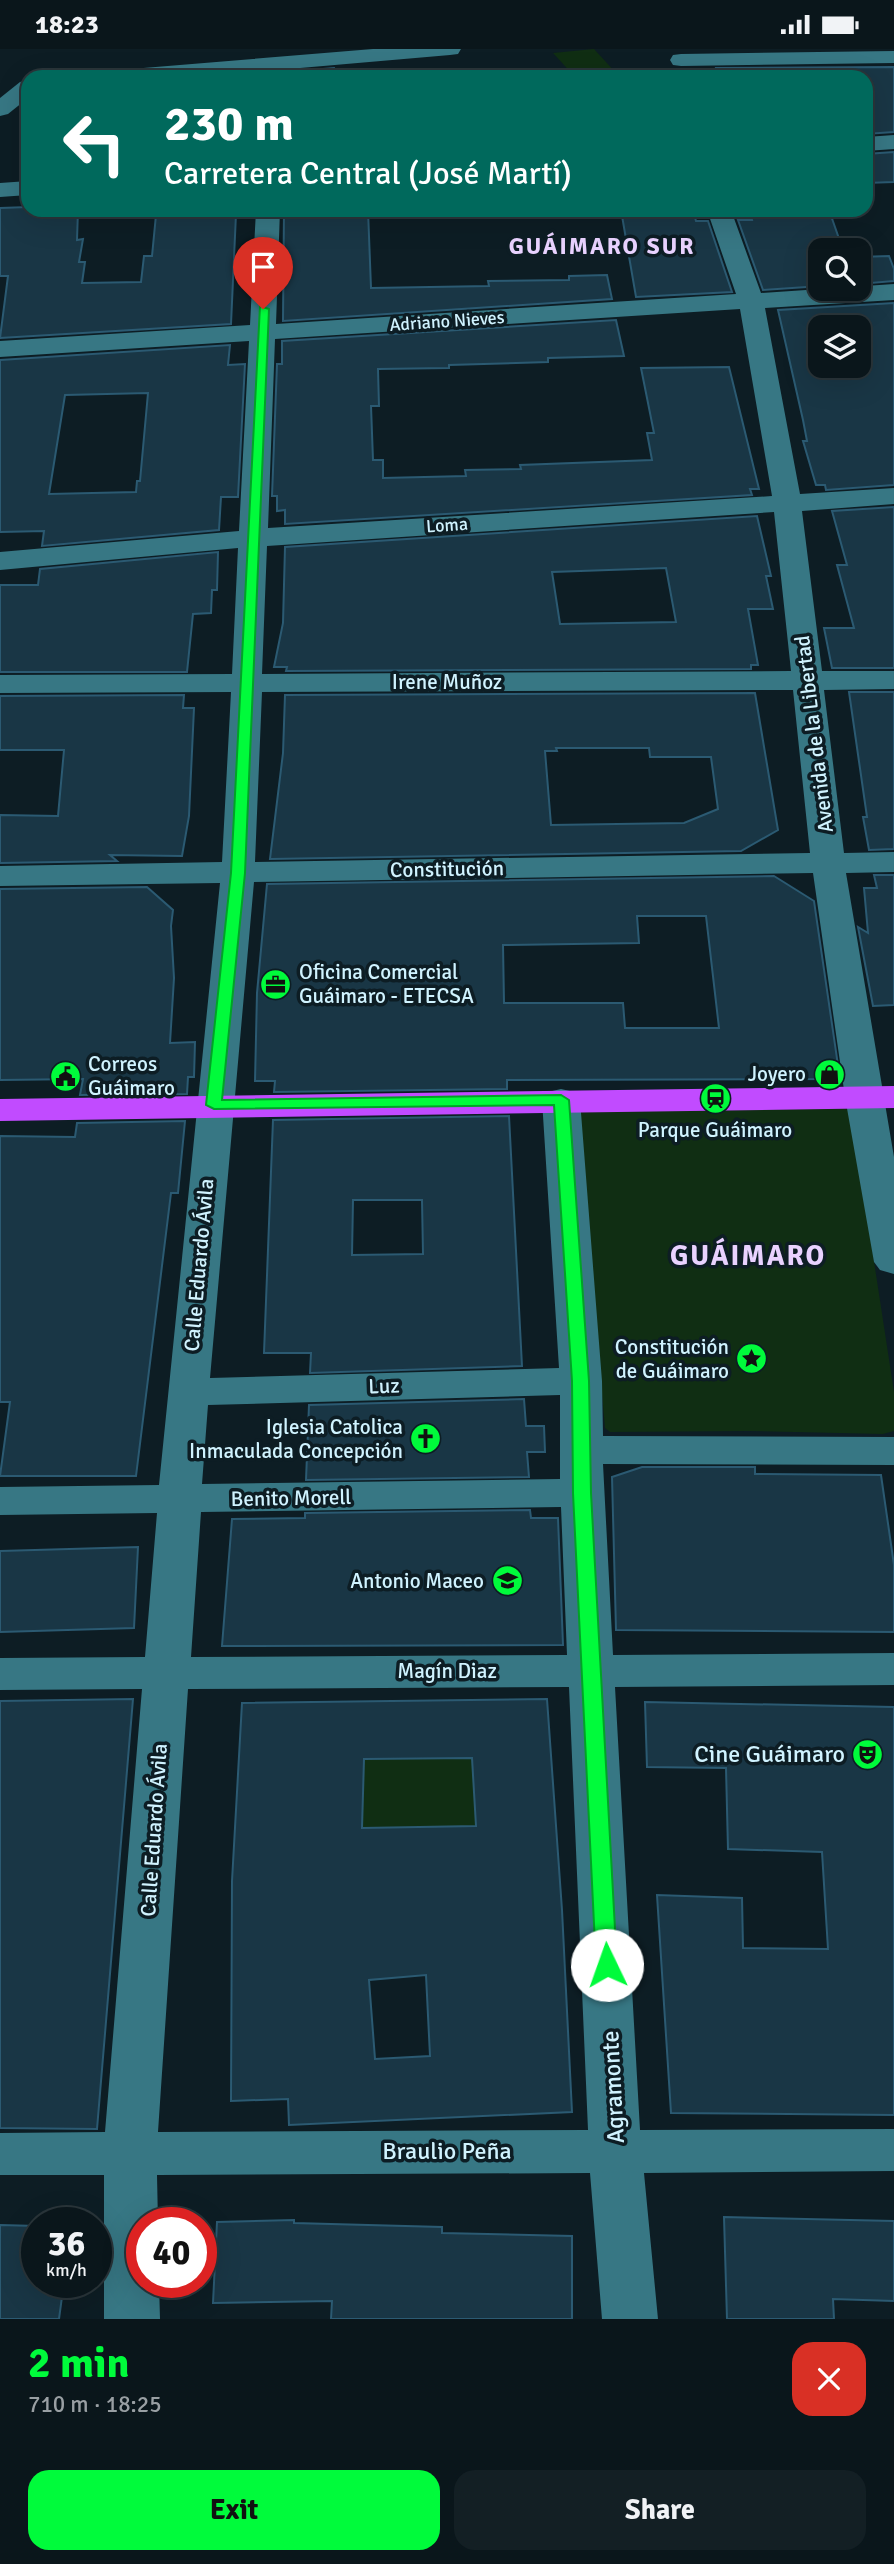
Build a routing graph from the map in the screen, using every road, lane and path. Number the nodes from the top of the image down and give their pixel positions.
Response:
1 (450, 49) edge
2 (894, 57) edge
3 (683, 62) edge
4 (257, 70) edge
5 (21, 92) edge
6 (0, 109) edge
7 (894, 142) edge
8 (873, 144) edge
9 (21, 188) edge
10 (0, 190) edge
11 (268, 217) edge
12 (721, 217) edge
13 (894, 292) edge
14 (751, 300) junction
15 (262, 333) junction
16 (0, 349) edge
17 (894, 496) edge
18 (787, 502) junction
19 (254, 538) junction
20 (0, 561) edge
21 (807, 680) junction
22 (894, 680) edge
23 (247, 683) junction
24 (0, 684) edge
25 (894, 862) edge
26 (828, 863) junction
27 (238, 873) junction
28 (0, 876) edge
29 (879, 1097) edge
30 (561, 1100) junction
31 (214, 1105) junction
32 (0, 1109) edge
33 (894, 1262) edge
34 (581, 1381) junction
35 (188, 1392) junction
36 (583, 1450) junction
37 (894, 1451) edge
38 (582, 1493) junction
39 (181, 1500) junction
40 (0, 1501) edge
41 (894, 1669) edge
42 (593, 1671) junction
43 (166, 1672) junction
44 (0, 1674) edge
45 (894, 2150) edge
46 (130, 2151) junction
47 (615, 2151) junction
48 (0, 2154) edge
49 (132, 2319) edge
50 (631, 2319) edge

1 - 4 street
2 - 3 street
5 - 6 street
7 - 8 street
9 - 10 street
11 - 15 street, Calle Eduardo Ávila
12 - 14 street, Avenida de la Libertad
13 - 14 street, Adriano Nieves
14 - 15 street, Adriano Nieves
14 - 18 street, Avenida de la Libertad
15 - 16 street, Adriano Nieves
15 - 19 street, Calle Eduardo Ávila
17 - 18 street, Loma
18 - 19 street, Loma
18 - 21 street, Avenida de la Libertad
19 - 20 street, Loma
19 - 23 street, Calle Eduardo Ávila
21 - 22 street, Irene Muñoz
21 - 23 street, Irene Muñoz
21 - 26 street, Avenida de la Libertad
23 - 24 street, Irene Muñoz
23 - 27 street, Calle Eduardo Ávila
25 - 26 street, Constitución
26 - 27 street, Constitución
26 - 29 street, Avenida de la Libertad
27 - 28 street, Constitución
27 - 31 street, Calle Eduardo Ávila
29 - 30 highway
29 - 33 street, Avenida de la Libertad
30 - 31 highway
30 - 34 street, Agramonte
31 - 32 highway
31 - 35 street, Calle Eduardo Ávila
34 - 35 street, Luz
34 - 36 street, Agramonte
35 - 39 street, Calle Eduardo Ávila
36 - 37 street
36 - 38 street, Agramonte
38 - 39 street, Benito Morell
38 - 42 street, Agramonte
39 - 40 street, Benito Morell
39 - 43 street, Calle Eduardo Ávila
41 - 42 street, Magín Diaz
42 - 43 street, Magín Diaz
42 - 47 street, Agramonte
43 - 44 street, Magín Diaz
43 - 46 street, Calle Eduardo Ávila
45 - 47 street, Braulio Peña
46 - 47 street, Braulio Peña
46 - 48 street, Braulio Peña
46 - 49 street, Calle Eduardo Ávila
47 - 50 street, Agramonte

